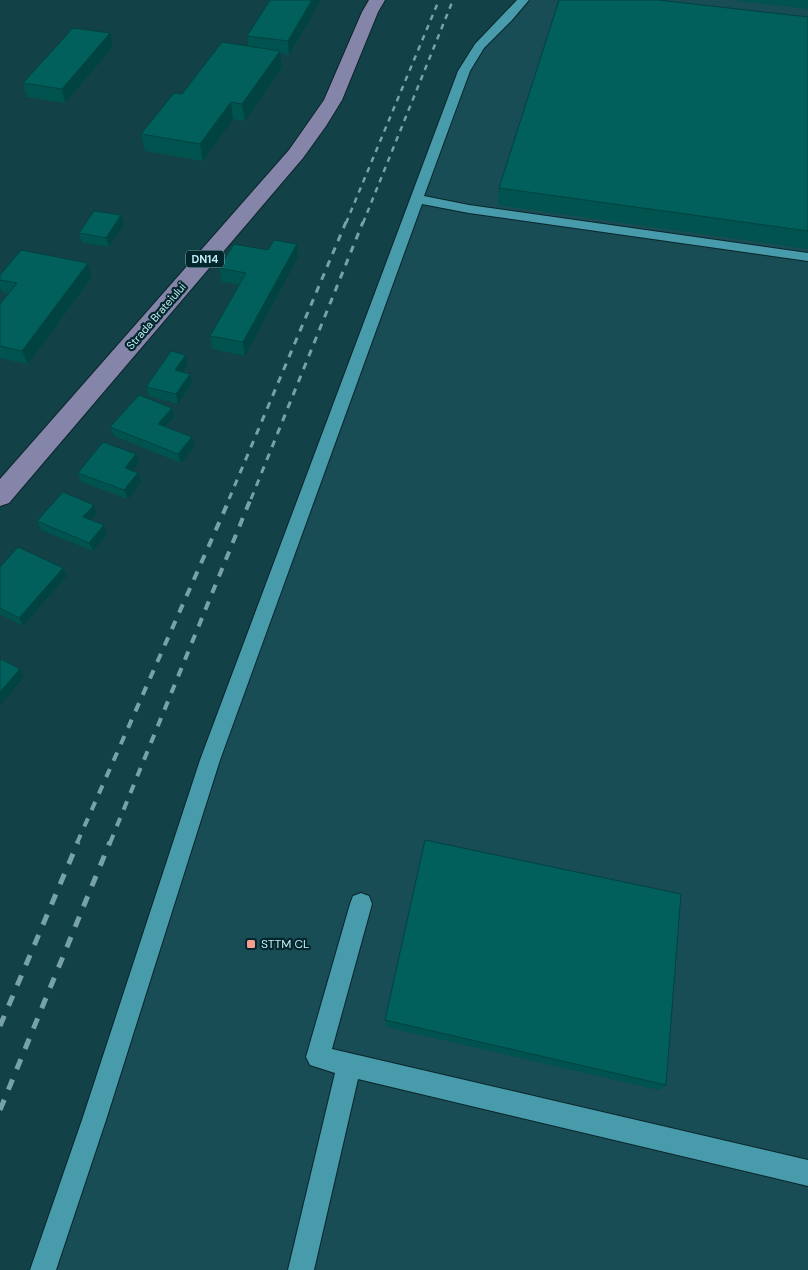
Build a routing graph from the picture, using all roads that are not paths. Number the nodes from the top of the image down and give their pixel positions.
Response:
1 (377, 0) edge
2 (523, 0) edge
3 (417, 199) junction
4 (808, 257) edge
5 (0, 496) edge
6 (361, 904) dead end
7 (349, 1064) junction
8 (808, 1173) edge
9 (49, 1269) edge
10 (301, 1270) edge

1 - 5 main road, Strada Brateiului / DN14
2 - 3 lane
3 - 4 lane
3 - 9 lane
6 - 7 lane
7 - 8 lane
7 - 10 lane

